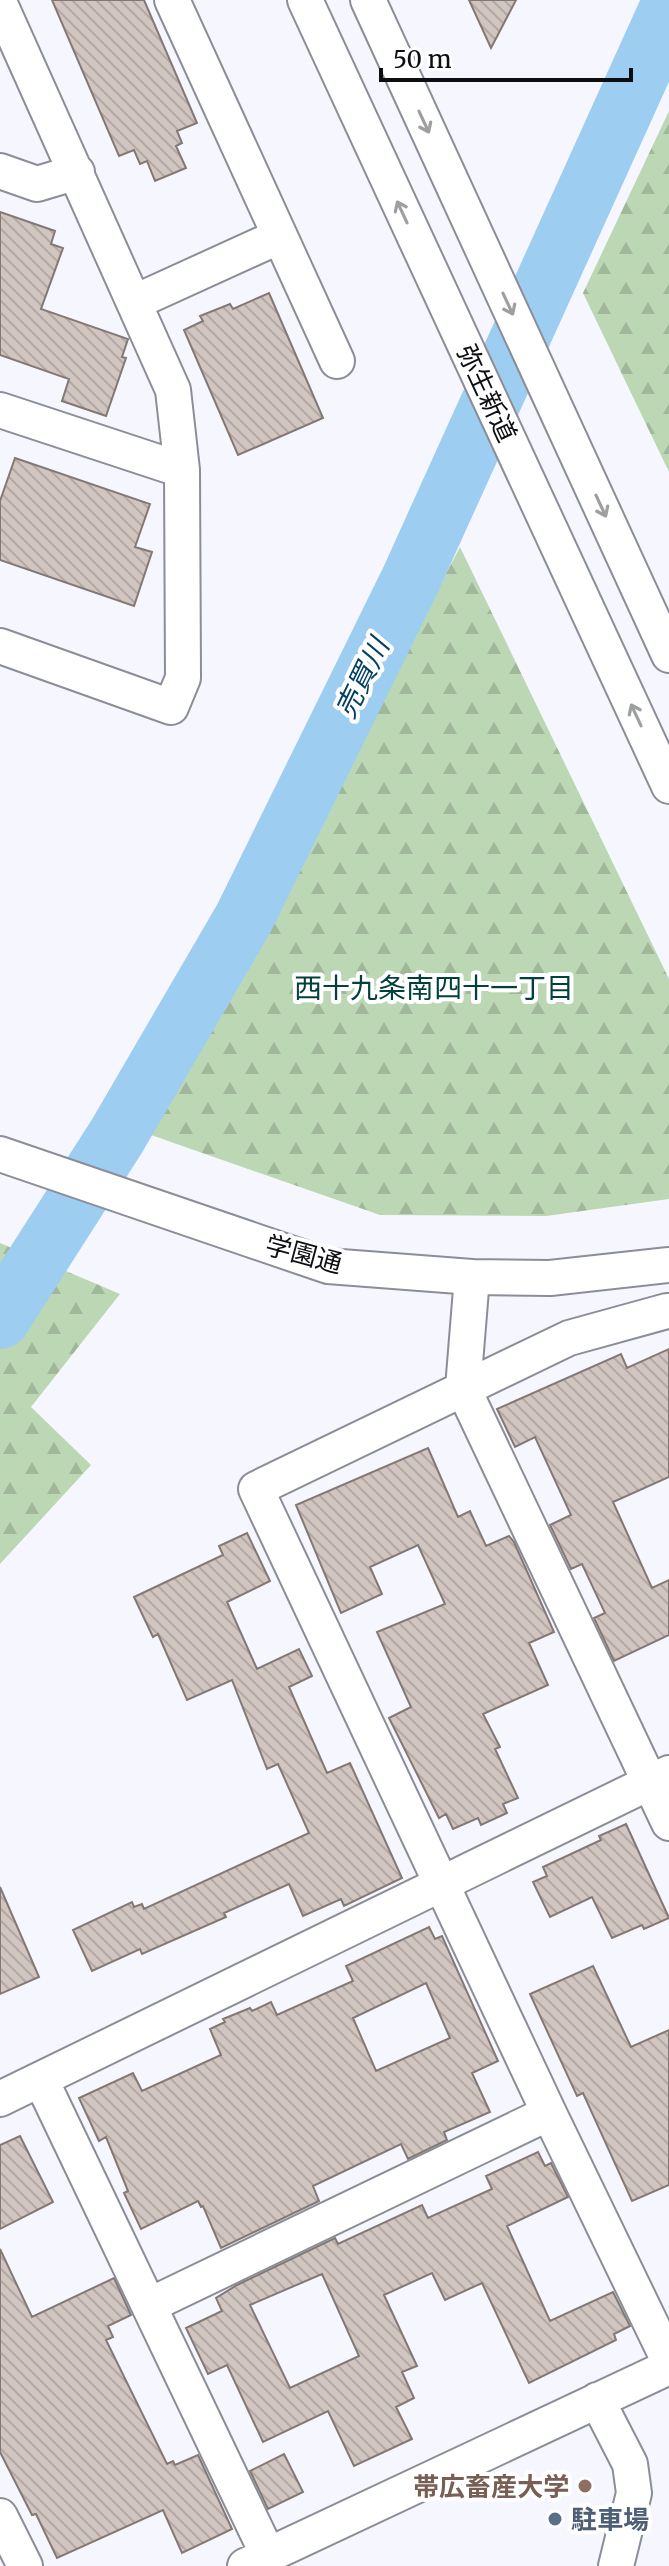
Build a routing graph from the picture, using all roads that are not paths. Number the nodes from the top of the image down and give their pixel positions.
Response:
1 (172, 0) edge
2 (305, 0) edge
3 (368, 0) edge
4 (0, 4) edge
5 (0, 171) edge
6 (77, 172) junction
7 (280, 236) junction
8 (135, 302) junction
9 (337, 361) dead end
10 (0, 410) edge
11 (182, 470) junction
12 (0, 646) edge
13 (669, 655) edge
14 (669, 786) edge
15 (10, 1157) edge
16 (662, 1266) edge
17 (472, 1277) junction
18 (668, 1313) edge
19 (463, 1388) junction
20 (659, 1778) edge
21 (669, 1823) edge
22 (441, 1884) junction
23 (41, 2080) junction
24 (0, 2099) edge
25 (549, 2113) junction
26 (150, 2305) junction
27 (669, 2364) edge
28 (597, 2400) junction
29 (0, 2516) edge
30 (257, 2560) edge
31 (25, 2566) edge
32 (616, 2566) edge

1 - 7 street
14 -> 2 street, 弥生新道
3 -> 13 street
4 - 6 street
5 - 6 street
6 - 8 street
7 - 8 street
7 - 9 street
8 - 11 street
10 - 11 street
11 - 12 street
15 - 17 street, 学園通
16 - 17 street, 学園通
16 - 18 street
17 - 19 street
18 - 19 street
19 - 20 street
19 - 22 street
20 - 21 street
20 - 22 street
22 - 23 street
22 - 25 street
23 - 24 street
23 - 26 street
25 - 26 street
25 - 27 street
26 - 30 street
27 - 28 street
28 - 30 street
28 - 32 street
29 - 31 street

